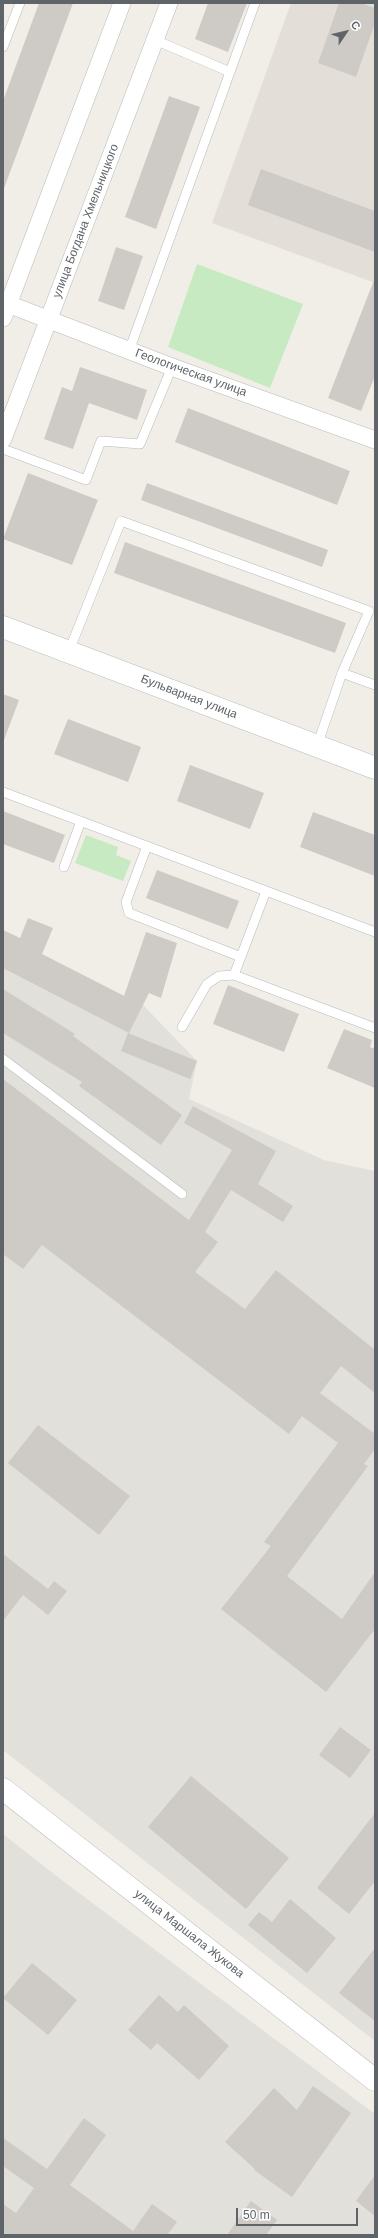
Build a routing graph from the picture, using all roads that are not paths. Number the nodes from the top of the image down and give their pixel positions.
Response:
1 (20, 3) edge
2 (122, 3) edge
3 (169, 3) edge
4 (255, 3) edge
5 (155, 40) junction
6 (3, 47) edge
7 (230, 72) junction
8 (6, 311) edge
9 (48, 320) junction
10 (129, 351) junction
11 (172, 367) junction
12 (3, 439) edge
13 (375, 440) edge
14 (3, 449) edge
15 (3, 627) edge
16 (69, 652) junction
17 (342, 673) junction
18 (375, 685) edge
19 (317, 746) junction
20 (375, 768) edge
21 (3, 792) edge
22 (81, 821) junction
23 (147, 846) junction
24 (64, 867) dead end
25 (266, 891) junction
26 (375, 932) edge
27 (241, 957) junction
28 (234, 974) junction
29 (182, 1027) dead end
30 (375, 1028) edge
31 (3, 1058) edge
32 (182, 1194) dead end
33 (3, 1789) edge
34 (375, 2080) edge

1 - 6 lane
2 - 8 street
3 - 5 street, улица Богдана Хмельницкого
4 - 7 lane
5 - 7 lane
5 - 9 street, улица Богдана Хмельницкого
7 - 10 lane
8 - 9 street, Геологическая улица
9 - 10 street, Геологическая улица
9 - 12 street, улица Богдана Хмельницкого
10 - 11 street, Геологическая улица
11 - 13 street, Геологическая улица
11 - 14 lane
15 - 16 street, Бульварная улица
16 - 17 lane
16 - 19 street, Бульварная улица
17 - 18 lane
17 - 19 lane
19 - 20 street, Бульварная улица
21 - 22 lane
22 - 23 lane
22 - 24 lane
23 - 25 lane
23 - 27 lane
25 - 26 lane
25 - 27 lane
27 - 28 lane
28 - 29 lane
28 - 30 lane
31 - 32 lane
33 - 34 street, улица Маршала Жукова

